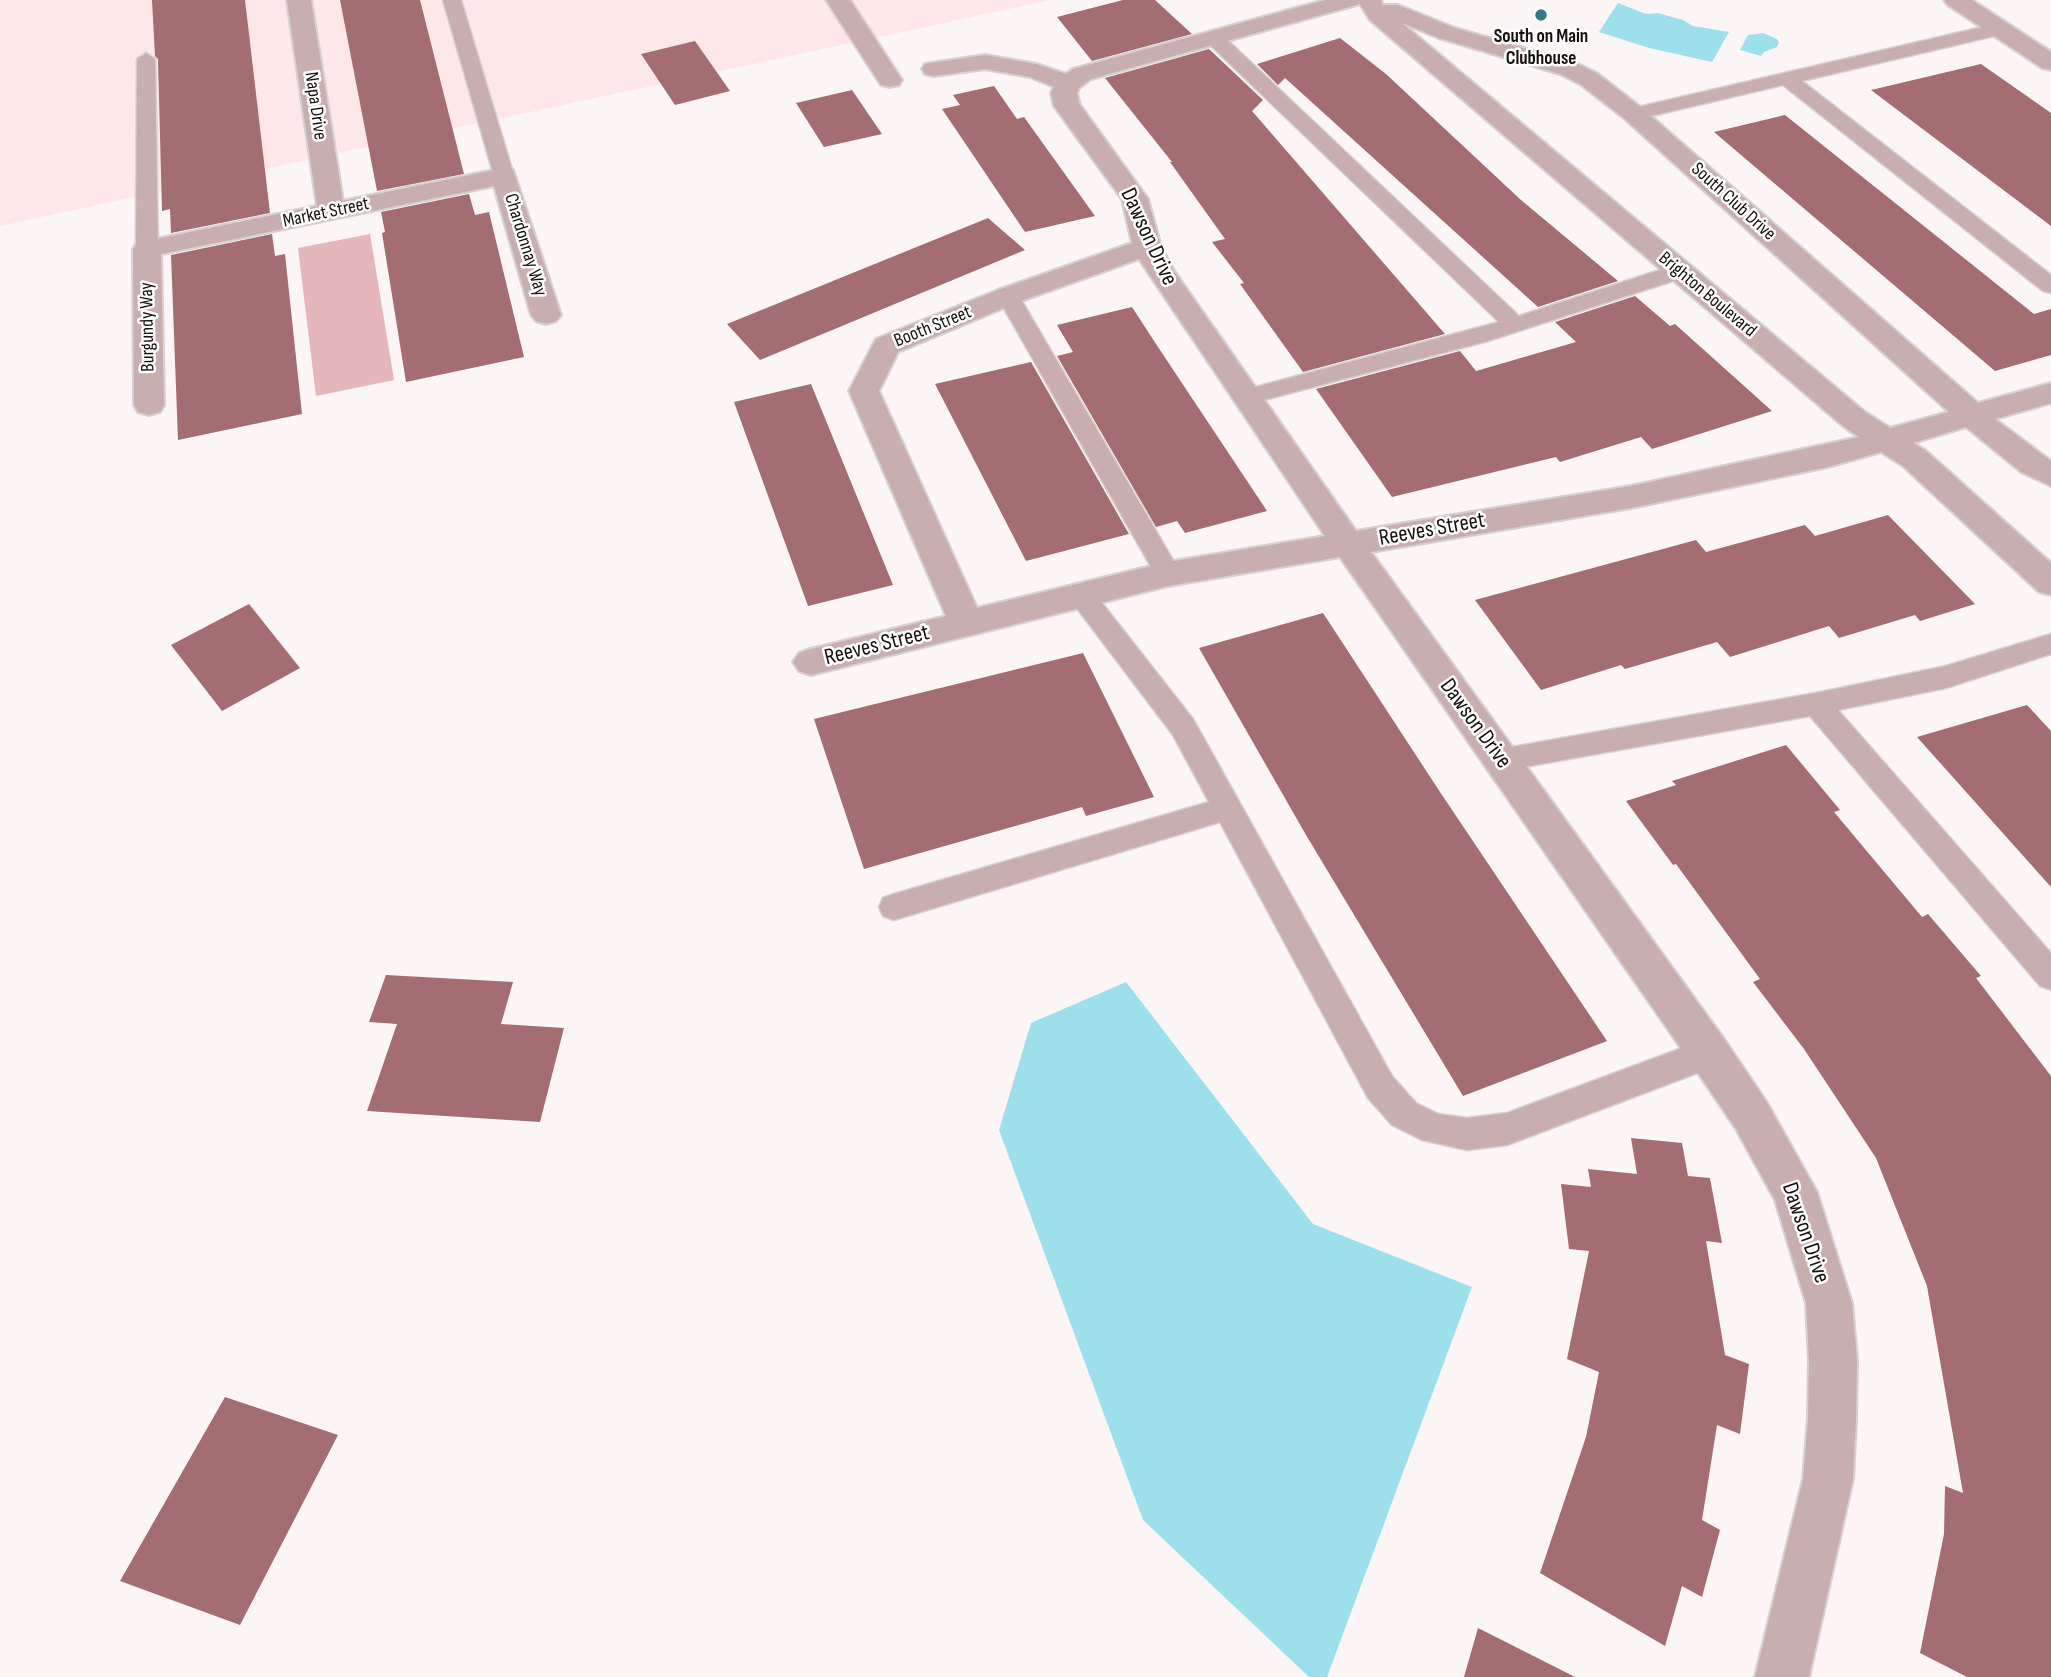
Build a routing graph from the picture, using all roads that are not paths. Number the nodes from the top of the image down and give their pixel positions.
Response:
1 (299, 0) edge
2 (452, 0) edge
3 (838, 0) edge
4 (1956, 0) edge
5 (1364, 1) edge
6 (2000, 29) junction
7 (1213, 37) junction
8 (146, 59) dead end
9 (2051, 63) edge
10 (933, 69) dead end
11 (1786, 78) junction
12 (890, 79) dead end
13 (1068, 83) junction
14 (1634, 114) junction
15 (504, 176) junction
16 (331, 212) junction
17 (1147, 247) junction
18 (147, 249) junction
19 (1679, 271) junction
20 (2051, 286) edge
21 (1008, 296) junction
22 (545, 315) dead end
23 (1515, 325) junction
24 (2051, 393) edge
25 (1245, 397) junction
26 (149, 405) dead end
27 (1975, 416) junction
28 (1888, 441) junction
29 (2051, 475) edge
30 (1349, 544) junction
31 (1168, 574) junction
32 (2051, 583) edge
33 (1082, 596) junction
34 (967, 624) junction
35 (2051, 644) edge
36 (811, 663) dead end
37 (1816, 704) junction
38 (1501, 760) junction
39 (1228, 808) junction
40 (894, 907) dead end
41 (2051, 976) edge
42 (1709, 1053) junction
43 (1782, 1677) edge

1 - 16 street, Napa Drive
2 - 15 lane
3 - 12 street
4 - 6 street
5 - 7 street
5 - 14 street, South Club Drive
5 - 19 street, Brighton Boulevard
6 - 9 street
6 - 11 lane
7 - 13 street
7 - 23 lane
8 - 18 lane
10 - 13 street
11 - 14 lane
11 - 20 lane
13 - 17 street, Dawson Drive
14 - 27 street, South Club Drive
15 - 16 street, Market Street
15 - 22 street, Chardonnay Way
16 - 18 street, Market Street
17 - 21 street, Booth Street
17 - 25 street, Dawson Drive
18 - 26 street, Burgundy Way
19 - 23 lane
19 - 28 street, Brighton Boulevard
21 - 31 lane
21 - 34 street, Booth Street
23 - 25 lane
24 - 27 street, Reeves Street
25 - 30 street, Dawson Drive
27 - 28 street, Reeves Street
27 - 29 street, South Club Drive
28 - 30 street, Reeves Street
28 - 32 street, Brighton Boulevard
30 - 31 street, Reeves Street
30 - 38 street, Dawson Drive
31 - 33 street, Reeves Street
33 - 34 street, Reeves Street
33 - 39 lane
34 - 36 street, Reeves Street
35 - 37 lane
37 - 38 lane
37 - 41 lane
38 - 42 street, Dawson Drive
39 - 40 lane
39 - 42 lane
42 - 43 street, Dawson Drive

